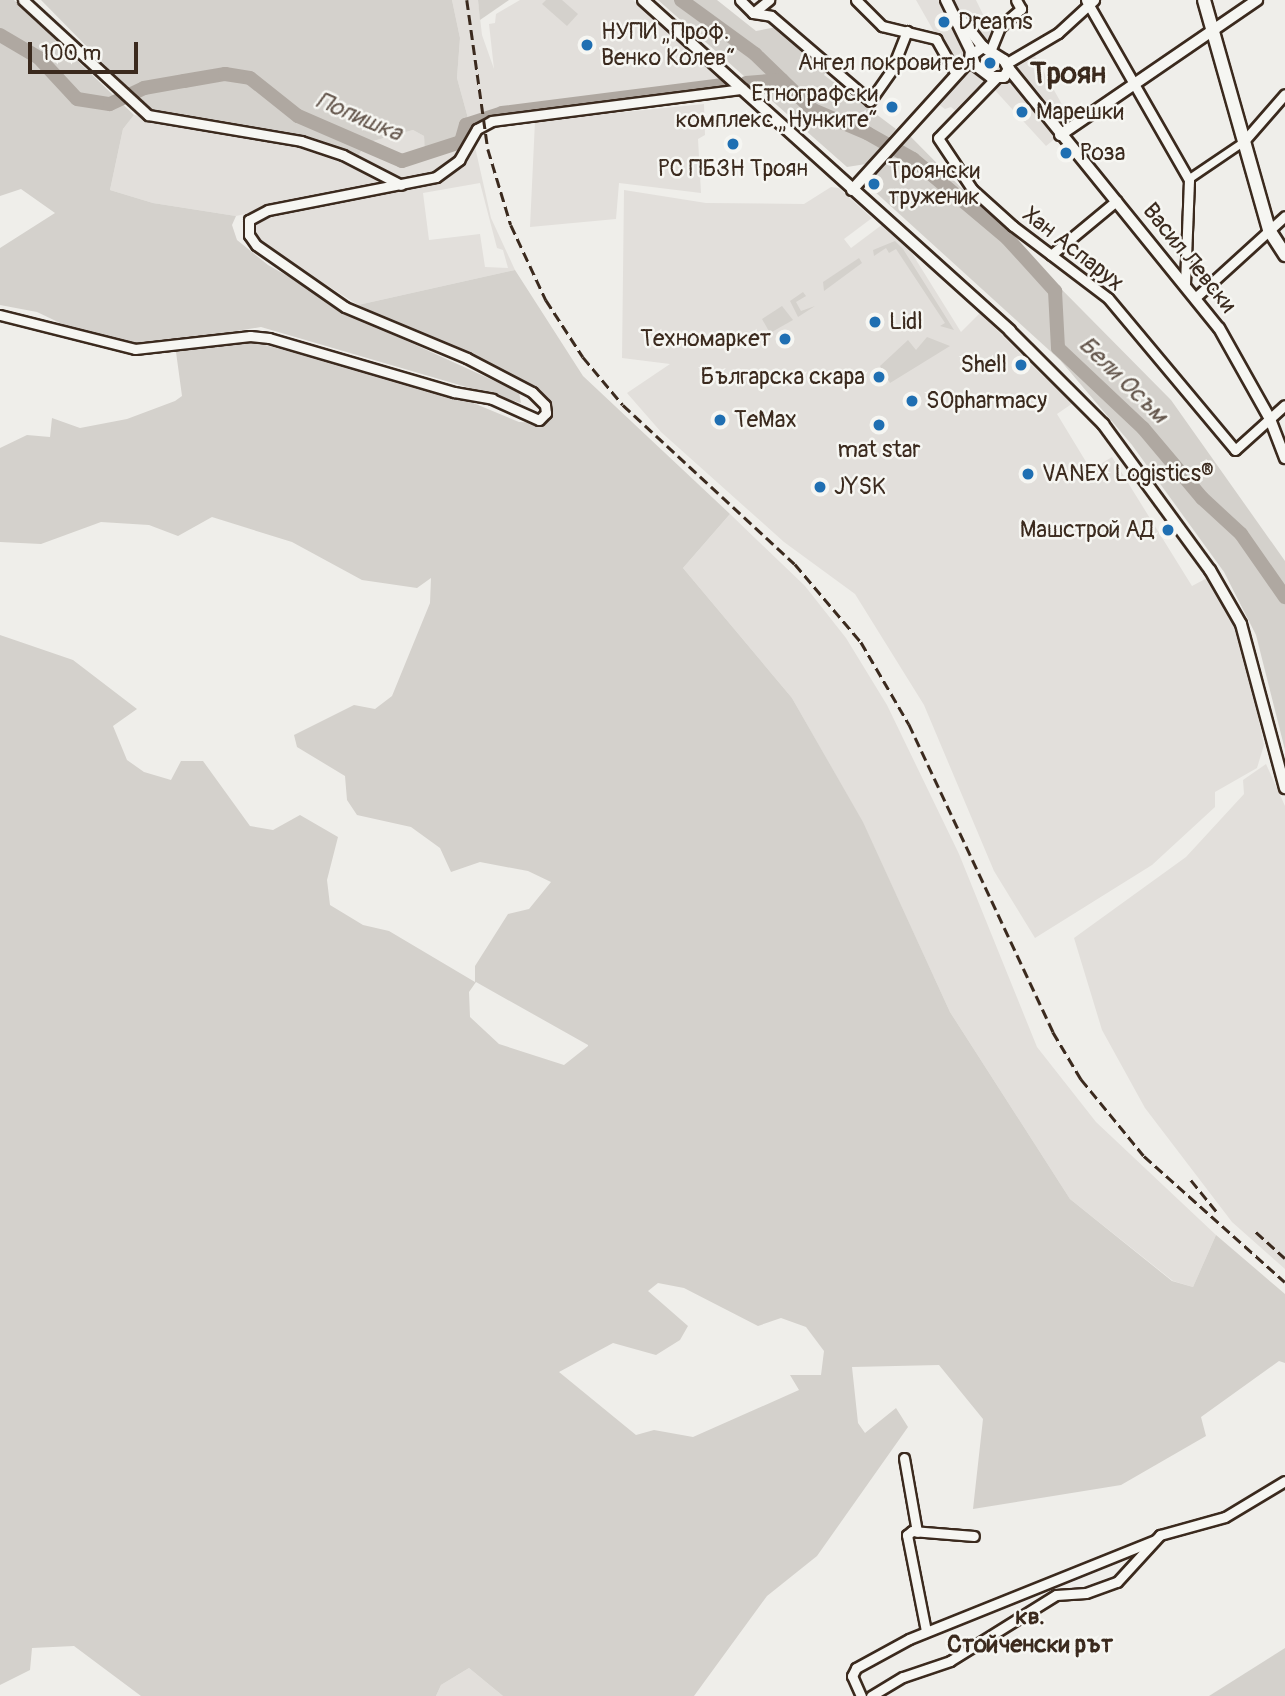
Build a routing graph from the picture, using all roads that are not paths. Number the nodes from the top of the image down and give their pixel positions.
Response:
1 (23, 0) edge
2 (643, 0) edge
3 (740, 0) edge
4 (768, 0) edge
5 (856, 0) edge
6 (947, 0) edge
7 (1016, 0) edge
8 (1205, 0) edge
9 (1257, 0) edge
10 (1089, 2) edge
11 (753, 13) junction
12 (1213, 29) junction
13 (907, 31) junction
14 (987, 48) junction
15 (972, 55) junction
16 (1008, 66) junction
17 (981, 70) junction
18 (956, 74) junction
19 (998, 79) junction
20 (1133, 83) junction
21 (946, 84) junction
22 (741, 89) junction
23 (1285, 94) edge
24 (1032, 102) junction
25 (1060, 135) junction
26 (1244, 141) junction
27 (1188, 179) junction
28 (401, 185) junction
29 (852, 190) junction
30 (1116, 201) junction
31 (1285, 216) edge
32 (1269, 230) junction
33 (1051, 255) junction
34 (1285, 255) edge
35 (1185, 283) junction
36 (1196, 297) junction
37 (0, 315) edge
38 (1285, 405) edge
39 (1270, 419) junction
40 (1285, 458) edge
41 (1285, 788) edge
42 (904, 1458) dead end
43 (1285, 1481) edge
44 (916, 1532) junction
45 (974, 1536) dead end
46 (1156, 1540) junction
47 (926, 1631) junction
48 (861, 1696) edge
49 (872, 1696) edge

1 - 28 street
2 - 22 street
3 - 11 street
4 - 11 street
5 - 13 street
6 - 14 street
6 - 15 street
7 - 14 street
8 - 12 main road
9 - 12 street
10 - 16 street
10 - 20 street
11 - 13 street
12 - 20 street
12 - 26 main road
13 - 18 street
14 - 15 street
14 - 16 street, Васил Левски
15 - 17 street
15 - 18 street
16 - 19 street
16 - 24 street, Васил Левски
17 - 19 street, Васил Левски
17 - 21 street
18 - 21 street
19 - 24 street, Васил Левски
19 - 33 street, Хан Аспарух
20 - 25 street
20 - 27 street
21 - 29 street
22 - 28 street
22 - 29 street
23 - 26 street
24 - 25 street, Васил Левски
25 - 30 street, Васил Левски
26 - 27 street
26 - 32 main road
27 - 35 street
28 - 37 street
29 - 41 street
30 - 33 street
30 - 35 street, Васил Левски
31 - 32 street
32 - 34 main road
32 - 36 street
33 - 39 street, Хан Аспарух
35 - 36 street, Васил Левски
36 - 39 street, Васил Левски
38 - 39 street
39 - 40 street, Васил Левски
42 - 44 street
43 - 46 street
44 - 45 street
44 - 47 street
46 - 47 street
46 - 49 street
47 - 48 street

